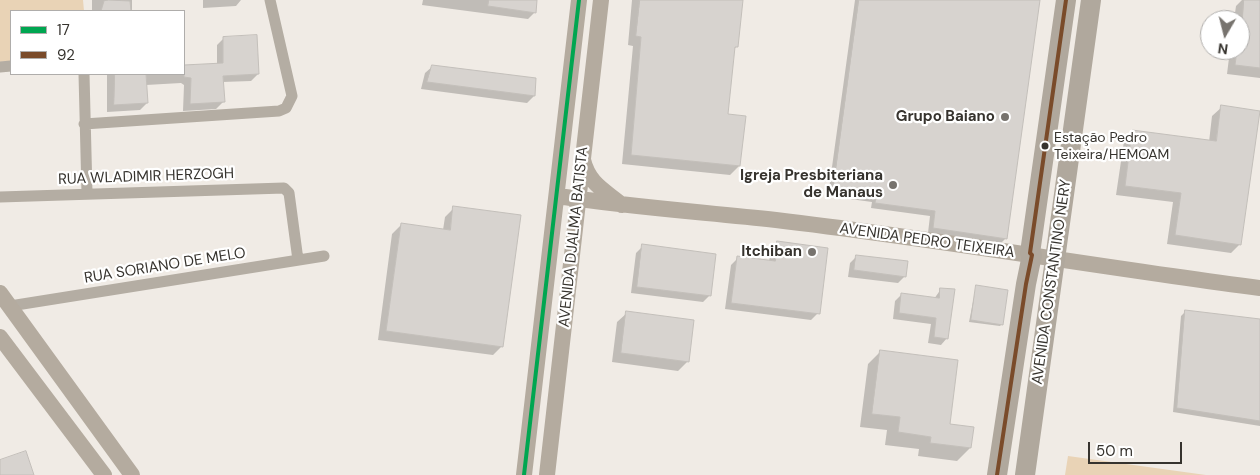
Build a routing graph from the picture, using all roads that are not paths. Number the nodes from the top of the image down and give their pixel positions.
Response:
1 (270, 0) edge
2 (580, 0) edge
3 (601, 0) edge
4 (1066, 0) edge
5 (1091, 0) edge
6 (84, 75) edge
7 (84, 124) junction
8 (582, 157) junction
9 (87, 193) junction
10 (558, 196) junction
11 (0, 197) edge
12 (577, 199) junction
13 (622, 205) junction
14 (1032, 255) junction
15 (324, 256) dead end
16 (1055, 257) junction
17 (298, 260) junction
18 (1260, 288) edge
19 (0, 293) edge
20 (10, 306) junction
21 (0, 337) edge
22 (104, 475) edge
23 (132, 475) edge
24 (524, 475) edge
25 (547, 475) edge
26 (997, 475) edge
27 (1025, 475) edge

1 - 7 street
2 - 10 main road, AVENIDA DJALMA BATISTA
3 - 8 main road, AVENIDA DJALMA BATISTA
4 - 14 highway, AVENIDA CONSTANTINO NERY
5 - 16 highway, AVENIDA CONSTANTINO NERY
6 - 7 street
7 - 9 street
8 - 12 main road, AVENIDA DJALMA BATISTA
8 - 13 main road
9 - 11 street, RUA WLADIMIR HERZOGH
9 - 17 street, RUA WLADIMIR HERZOGH
10 - 12 main road, AVENIDA PEDRO TEIXEIRA
10 - 24 main road, AVENIDA DJALMA BATISTA
12 - 13 main road, AVENIDA PEDRO TEIXEIRA
12 - 25 main road, AVENIDA DJALMA BATISTA
13 - 14 main road, AVENIDA PEDRO TEIXEIRA
14 - 16 main road, AVENIDA PEDRO TEIXEIRA
14 - 26 highway, AVENIDA CONSTANTINO NERY
15 - 17 street, RUA SORIANO DE MELO
16 - 18 main road, AVENIDA PEDRO TEIXEIRA
16 - 27 highway, AVENIDA CONSTANTINO NERY
17 - 20 street, RUA SORIANO DE MELO
19 - 20 main road
20 - 23 main road
21 - 22 main road

